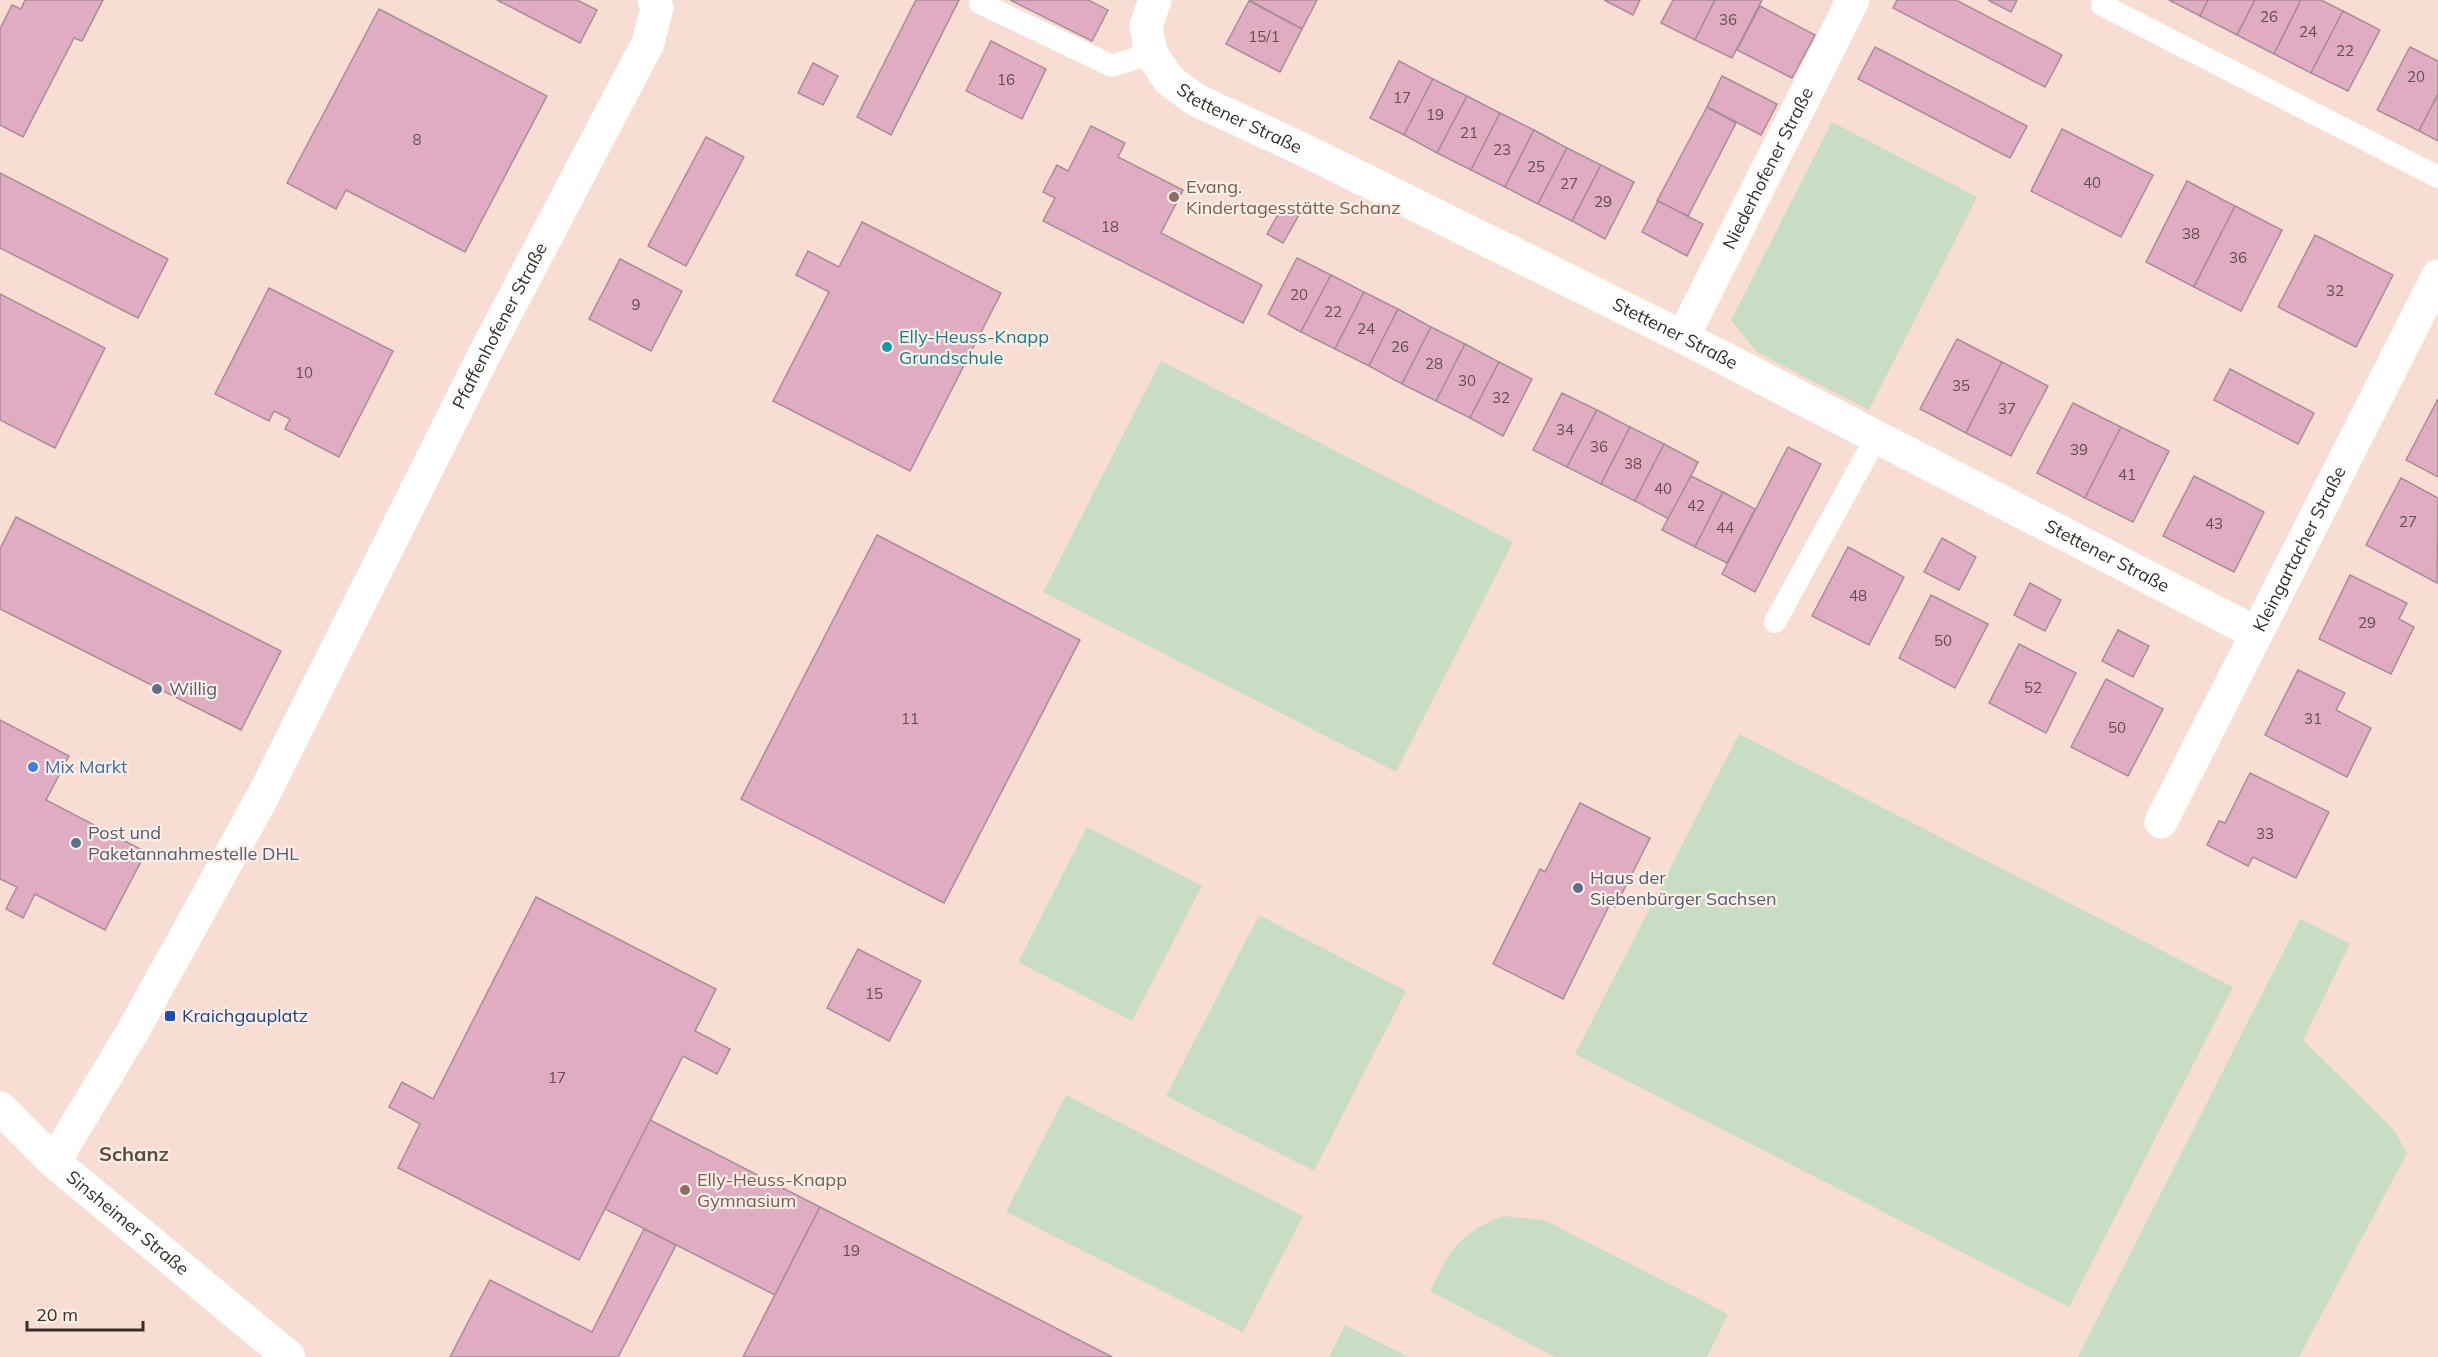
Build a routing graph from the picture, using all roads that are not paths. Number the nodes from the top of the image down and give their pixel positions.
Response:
1 (654, 0) edge
2 (1155, 0) edge
3 (1853, 0) edge
4 (980, 3) dead end
5 (2102, 5) dead end
6 (1151, 53) junction
7 (2438, 177) edge
8 (2438, 276) edge
9 (1683, 337) junction
10 (1876, 438) junction
11 (1775, 622) dead end
12 (2256, 633) junction
13 (2161, 822) dead end
14 (0, 1108) edge
15 (54, 1162) junction
16 (290, 1357) edge

1 - 15 street, Pfaffenhofener Straße
2 - 6 street, Stettener Straße
3 - 9 street, Niederhofener Straße
4 - 6 lane
5 - 7 lane
6 - 9 street, Stettener Straße
8 - 12 street, Kleingartacher Straße
9 - 10 street, Stettener Straße
10 - 11 lane
10 - 12 street, Stettener Straße
12 - 13 street, Kleingartacher Straße
14 - 15 street, Sinsheimer Straße
15 - 16 street, Sinsheimer Straße

